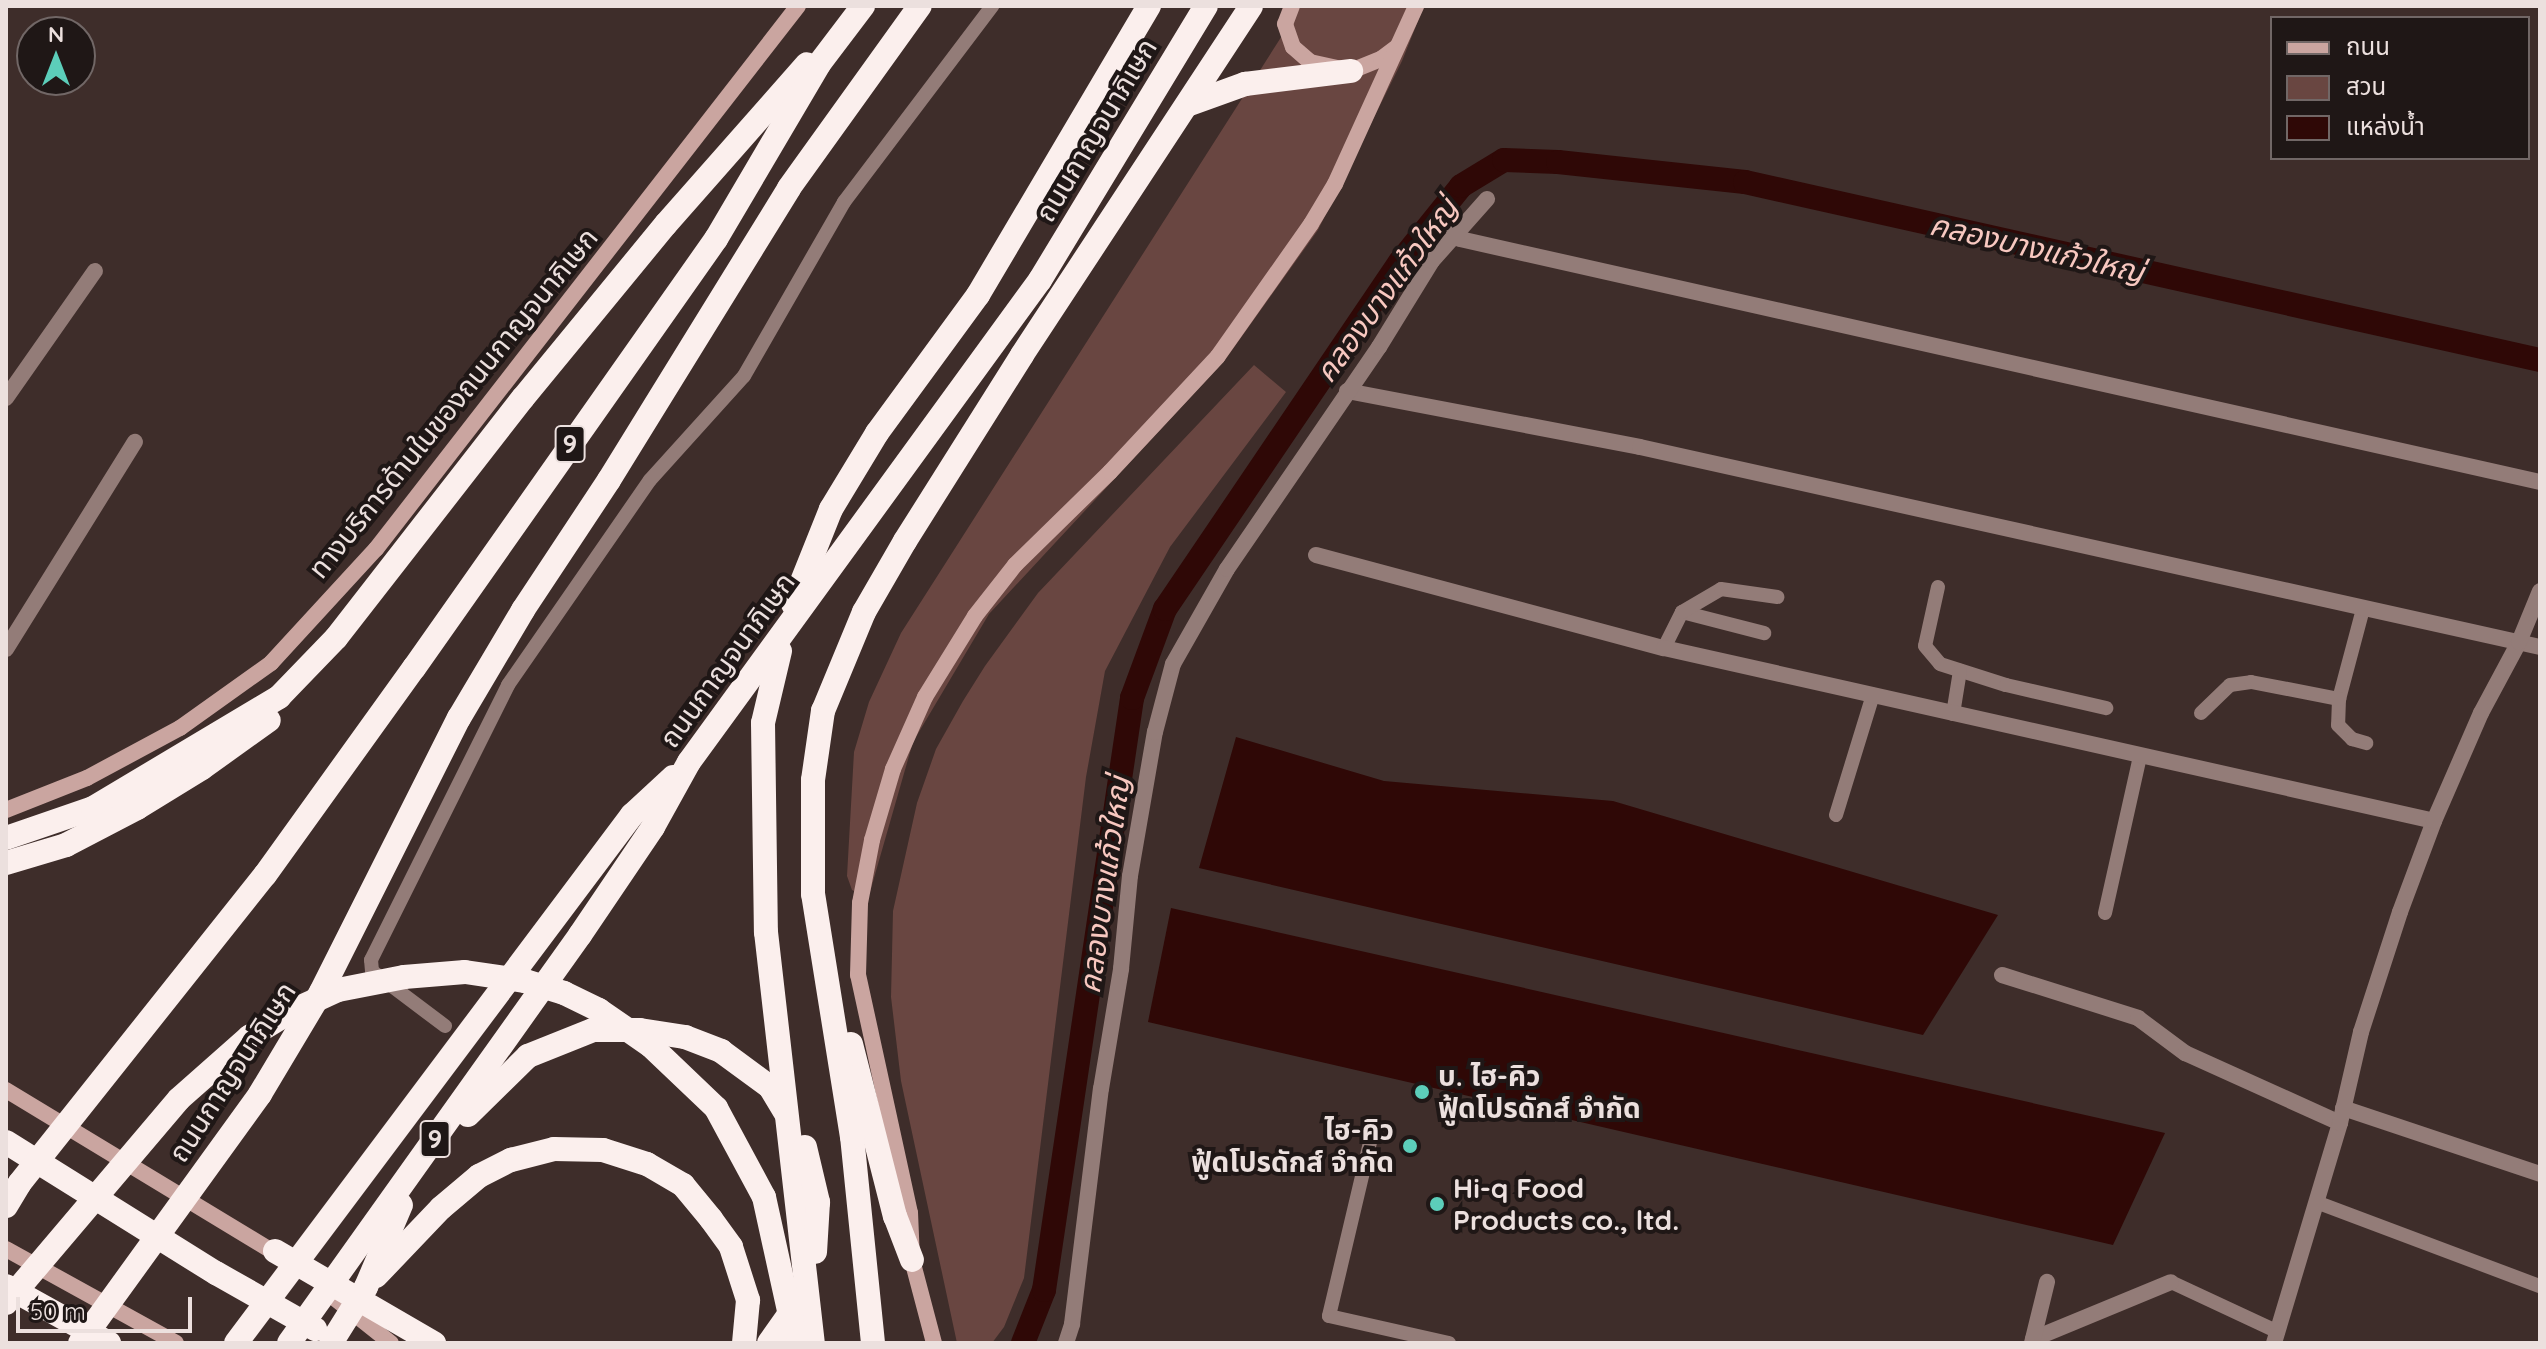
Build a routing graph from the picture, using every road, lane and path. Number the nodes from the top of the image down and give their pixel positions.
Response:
1 (798, 6) edge
2 (849, 6) edge
3 (863, 6) edge
4 (920, 6) edge
5 (992, 6) edge
6 (1149, 6) edge
7 (1206, 6) edge
8 (1251, 6) edge
9 (1292, 6) edge
10 (1416, 6) edge
11 (1402, 43) junction
12 (819, 64) junction
13 (1351, 71) junction
14 (1187, 105) junction
15 (1487, 199) dead end
16 (1454, 233) junction
17 (95, 271) dead end
18 (1347, 391) junction
19 (6, 398) edge
20 (135, 442) dead end
21 (2540, 482) edge
22 (1316, 555) dead end
23 (1938, 587) dead end
24 (2540, 591) edge
25 (1777, 597) dead end
26 (2363, 609) junction
27 (1682, 612) junction
28 (1764, 633) dead end
29 (2519, 642) junction
30 (2540, 647) edge
31 (1664, 648) junction
32 (6, 649) edge
33 (1960, 671) junction
34 (1873, 695) junction
35 (2339, 699) junction
36 (2106, 708) dead end
37 (2201, 713) dead end
38 (1953, 714) junction
39 (2366, 743) dead end
40 (2140, 757) junction
41 (689, 762) junction
42 (6, 810) edge
43 (1836, 815) dead end
44 (2434, 821) junction
45 (6, 838) edge
46 (6, 863) edge
47 (813, 894) junction
48 (2105, 913) dead end
49 (2002, 975) dead end
50 (445, 1026) dead end
51 (6, 1090) edge
52 (2341, 1116) junction
53 (1372, 1134) dead end
54 (6, 1142) edge
55 (2540, 1174) edge
56 (13, 1190) edge
57 (2316, 1202) junction
58 (6, 1206) edge
59 (6, 1249) edge
60 (275, 1251) junction
61 (912, 1260) junction
62 (2047, 1282) dead end
63 (2171, 1282) joint
64 (6, 1286) edge
65 (2540, 1286) edge
66 (366, 1287) junction
67 (6, 1303) edge
68 (933, 1337) edge
69 (2276, 1337) edge
70 (872, 1341) edge
71 (2032, 1341) edge
72 (80, 1343) edge
73 (109, 1343) edge
74 (176, 1343) edge
75 (236, 1343) edge
76 (289, 1343) edge
77 (331, 1343) edge
78 (338, 1343) edge
79 (391, 1343) edge
80 (434, 1343) edge
81 (744, 1343) edge
82 (769, 1343) edge
83 (796, 1343) edge
84 (813, 1343) edge
85 (1066, 1343) edge
86 (1449, 1343) edge

1 - 42 main road, ทางบริการด้านในของถนนกาญจนาภิเษก
2 - 45 highway
3 - 12 highway, 9
4 - 72 highway, ถนนกาญจนาภิเษก
5 - 50 lane
6 - 84 highway
7 - 41 highway, ถนนกาญจนาภิเษก / 9
8 - 14 highway
9 - 13 main road
10 - 11 main road
11 - 13 main road
11 - 61 main road
12 - 46 highway
12 - 56 highway, 9
13 - 14 highway
14 - 47 highway
15 - 16 street
16 - 18 street
16 - 21 street
17 - 19 street
18 - 26 street
18 - 85 street
20 - 32 street
22 - 31 street
23 - 33 lane
24 - 29 street
25 - 27 lane
26 - 29 street
26 - 35 lane
27 - 28 lane
27 - 31 lane
29 - 30 street
29 - 44 street
31 - 34 street
33 - 36 lane
33 - 38 lane
34 - 38 street
34 - 43 lane
35 - 37 lane
35 - 39 lane
38 - 40 street
40 - 44 street
40 - 48 lane
41 - 75 highway
41 - 76 highway, ถนนกาญจนาภิเษก / 9
44 - 52 street
47 - 61 highway
47 - 70 highway
49 - 52 street
51 - 60 main road
52 - 55 street
52 - 57 street
53 - 86 lane
54 - 78 highway
56 - 58 highway, 9
57 - 65 lane
57 - 69 street
59 - 74 main road
60 - 79 main road
60 - 80 highway
61 - 68 main road
62 - 71 street
63 - 69 lane
63 - 71 street
64 - 73 highway
66 - 77 highway
66 - 81 highway
66 - 82 highway
67 - 83 highway

